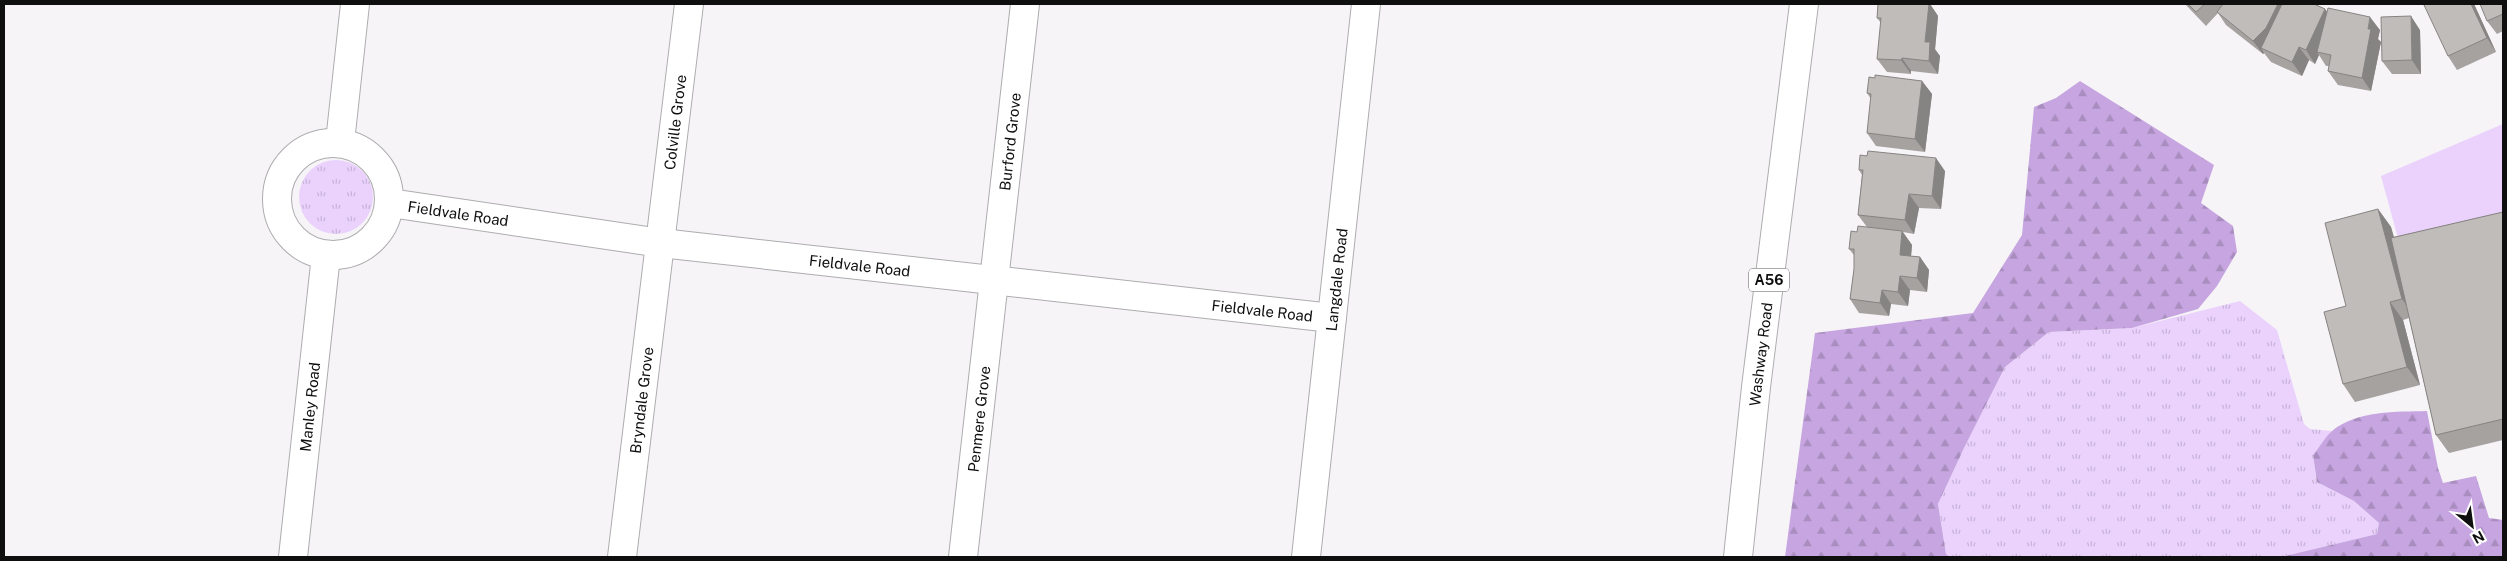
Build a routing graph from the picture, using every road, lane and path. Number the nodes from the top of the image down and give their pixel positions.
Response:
1 (354, 4) edge
2 (689, 4) edge
3 (1025, 4) edge
4 (1366, 4) edge
5 (1804, 4) edge
6 (340, 142) junction
7 (390, 203) junction
8 (661, 243) junction
9 (326, 255) junction
10 (995, 281) junction
11 (1332, 318) junction
12 (293, 557) edge
13 (622, 557) edge
14 (963, 557) edge
15 (1306, 557) edge
16 (1738, 557) edge

1 - 6 main road
2 - 8 main road, Colville Grove
3 - 10 main road, Burford Grove
4 - 11 main road, Langdale Road
5 - 16 main road, Washway Road / A56
6 - 7 main road
6 - 9 main road
7 - 8 main road, Fieldvale Road
7 - 9 main road
8 - 10 main road, Fieldvale Road
8 - 13 main road, Bryndale Grove
9 - 12 main road, Manley Road
10 - 11 main road, Fieldvale Road
10 - 14 main road, Penmere Grove
11 - 15 main road, Langdale Road

